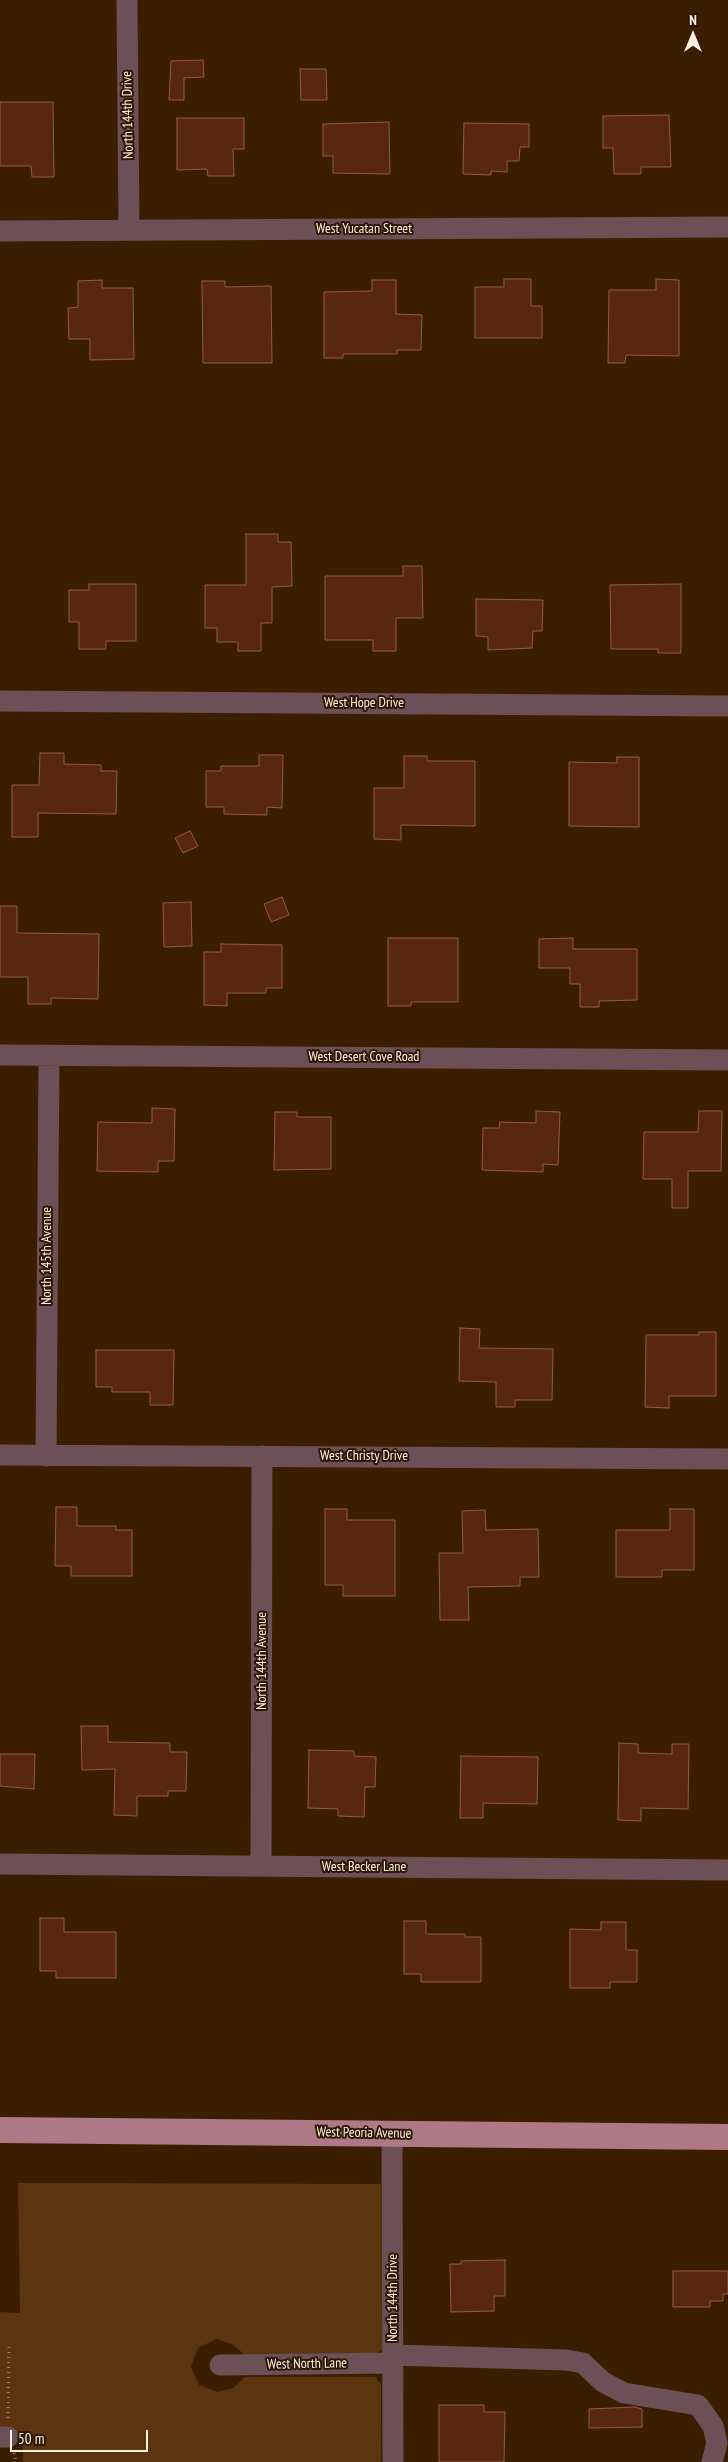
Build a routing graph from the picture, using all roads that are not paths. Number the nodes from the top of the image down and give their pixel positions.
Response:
1 (127, 0) edge
2 (728, 227) edge
3 (129, 230) junction
4 (0, 231) edge
5 (0, 701) edge
6 (728, 706) edge
7 (0, 1055) edge
8 (49, 1056) junction
9 (728, 1060) edge
10 (0, 1455) edge
11 (46, 1456) junction
12 (262, 1456) junction
13 (728, 1459) edge
14 (0, 1864) edge
15 (261, 1866) junction
16 (728, 1870) edge
17 (0, 2130) edge
18 (392, 2134) junction
19 (728, 2137) edge
20 (393, 2359) junction
21 (220, 2365) dead end
22 (393, 2462) edge
23 (712, 2462) edge

1 - 3 street, North 144th Drive
2 - 3 street, West Yucatan Street
3 - 4 street, West Yucatan Street
5 - 6 street, West Hope Drive
7 - 8 street, West Desert Cove Road
8 - 9 street, West Desert Cove Road
8 - 11 street, North 145th Avenue
10 - 11 street, West Christy Drive
11 - 12 street, West Christy Drive
12 - 13 street, West Christy Drive
12 - 15 street, North 144th Avenue
14 - 15 street, West Becker Lane
15 - 16 street, West Becker Lane
17 - 18 main road, West Peoria Avenue
18 - 19 main road, West Peoria Avenue
18 - 20 street, North 144th Drive
20 - 21 street, West North Lane
20 - 22 street, North 144th Drive
20 - 23 street, West North Lane

